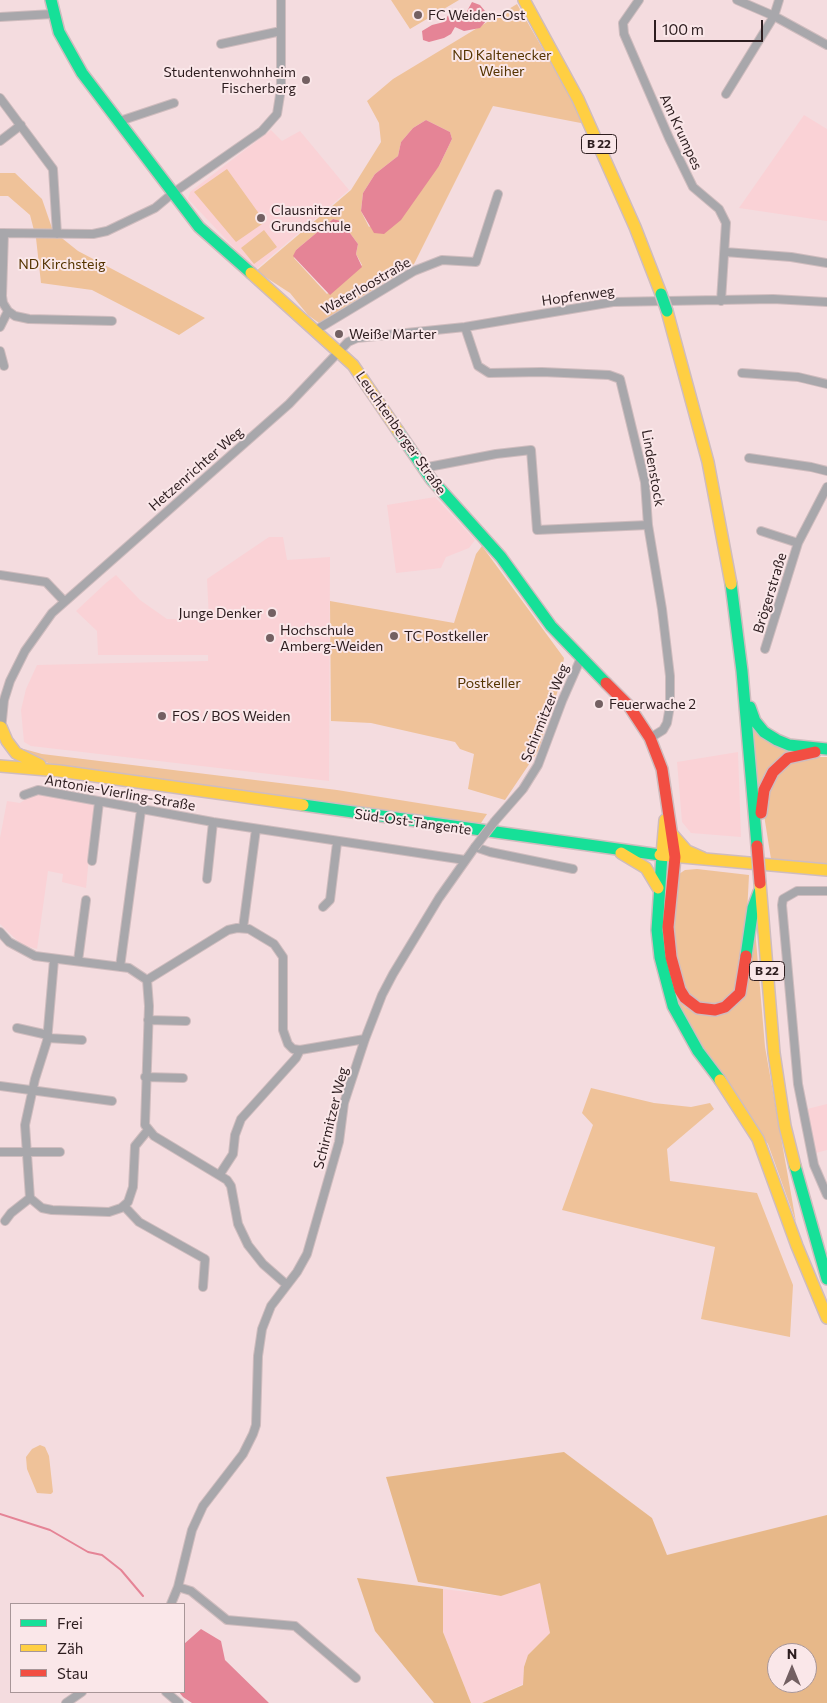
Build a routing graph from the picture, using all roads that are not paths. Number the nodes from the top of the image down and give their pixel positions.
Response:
1 (51, 0) edge
2 (281, 0) edge
3 (524, 0) edge
4 (639, 0) edge
5 (738, 0) edge
6 (779, 0) edge
7 (53, 14) junction
8 (774, 16) junction
9 (0, 17) edge
10 (281, 31) junction
11 (222, 44) dead end
12 (827, 45) edge
13 (726, 94) dead end
14 (0, 98) edge
15 (174, 103) dead end
16 (120, 121) junction
17 (21, 125) junction
18 (0, 141) edge
19 (173, 193) junction
20 (498, 194) dead end
21 (2, 233) edge
22 (56, 234) junction
23 (725, 252) junction
24 (827, 263) edge
25 (721, 301) junction
26 (827, 302) edge
27 (8, 311) junction
28 (112, 321) dead end
29 (0, 327) edge
30 (465, 327) junction
31 (316, 330) junction
32 (339, 350) junction
33 (0, 351) edge
34 (4, 366) dead end
35 (742, 373) dead end
36 (827, 384) edge
37 (749, 458) dead end
38 (423, 468) junction
39 (827, 471) edge
40 (827, 487) edge
41 (648, 525) junction
42 (761, 532) dead end
43 (798, 544) junction
44 (0, 574) edge
45 (64, 601) junction
46 (765, 649) dead end
47 (581, 658) junction
48 (742, 672) junction
49 (1, 727) junction
50 (650, 738) junction
51 (0, 740) edge
52 (827, 749) edge
53 (0, 766) edge
54 (59, 771) junction
55 (666, 793) junction
56 (24, 795) dead end
57 (99, 802) junction
58 (141, 810) junction
59 (213, 822) junction
60 (256, 829) junction
61 (672, 834) junction
62 (757, 841) junction
63 (337, 843) junction
64 (475, 847) junction
65 (615, 849) junction
66 (662, 856) junction
67 (675, 857) junction
68 (465, 860) junction
69 (92, 861) dead end
70 (712, 861) junction
71 (573, 869) dead end
72 (827, 870) edge
73 (207, 879) dead end
74 (760, 886) junction
75 (658, 889) junction
76 (827, 891) edge
77 (86, 900) dead end
78 (323, 907) dead end
79 (243, 928) junction
80 (0, 932) edge
81 (54, 960) junction
82 (78, 962) junction
83 (120, 967) junction
84 (147, 980) junction
85 (148, 1020) junction
86 (186, 1021) dead end
87 (17, 1028) dead end
88 (48, 1037) junction
89 (365, 1038) junction
90 (82, 1040) dead end
91 (300, 1050) junction
92 (145, 1077) junction
93 (183, 1078) dead end
94 (0, 1086) edge
95 (32, 1090) junction
96 (112, 1101) dead end
97 (148, 1130) junction
98 (0, 1152) edge
99 (26, 1152) junction
100 (60, 1152) dead end
101 (220, 1174) junction
102 (827, 1194) edge
103 (30, 1198) junction
104 (124, 1206) junction
105 (5, 1221) dead end
106 (827, 1279) edge
107 (287, 1285) junction
108 (204, 1287) dead end
109 (827, 1318) edge
110 (178, 1587) junction
111 (171, 1603) edge
112 (356, 1678) dead end
113 (81, 1693) edge
114 (167, 1693) edge
115 (66, 1703) edge
116 (179, 1703) edge

1 - 7 main road, Leuchtenberger Straße
2 - 10 street
3 - 48 main road, B 22, bridge
4 - 23 street, Am Krumpes
5 - 8 street
6 - 8 street
7 - 9 street
7 - 16 main road, Leuchtenberger Straße
8 - 12 street
8 - 13 street
10 - 11 street
10 - 19 street
14 - 17 street
15 - 16 street
16 - 19 main road, Leuchtenberger Straße
17 - 18 street
17 - 22 street
19 - 22 street
19 - 31 main road, Leuchtenberger Straße
20 - 31 street, Waterloostraße
21 - 22 street
21 - 27 street
23 - 24 street
23 - 25 street, Am Krumpes
25 - 26 street, Hopfenweg
25 - 30 street, Hopfenweg
27 - 28 street
27 - 29 street
30 - 32 street, Hopfenweg
30 - 41 street, Lindenstock
31 - 32 main road, Leuchtenberger Straße
32 - 38 main road, Leuchtenberger Straße
32 - 45 street, Hetzenrichter Weg
33 - 34 street
35 - 36 street
37 - 39 street
38 - 41 street
38 - 47 main road, Leuchtenberger Straße
40 - 43 street, Brögerstraße
41 - 50 street, Lindenstock
42 - 43 street, Brögerstraße
43 - 46 street, Brögerstraße
44 - 45 street
45 - 49 street, Hetzenrichter Weg
47 - 50 main road, Leuchtenberger Straße
47 - 64 street, Schirmitzer Weg, bridge
48 - 52 main road, B 22
48 - 62 main road, B 22
49 - 51 street, Hetzenrichter Weg
49 - 54 main road
50 - 55 main road, Leuchtenberger Straße
52 - 62 main road, B 22
53 - 54 main road, Süd-Ost-Tangente
54 - 65 main road, Süd-Ost-Tangente
55 - 61 main road, Leuchtenberger Straße
55 - 66 main road, Leuchtenberger Straße
56 - 57 street, Antonie-Vierling-Straße
57 - 58 street, Antonie-Vierling-Straße
57 - 69 street
58 - 59 street, Antonie-Vierling-Straße
58 - 83 street
59 - 60 street, Antonie-Vierling-Straße
59 - 73 street
60 - 63 street, Antonie-Vierling-Straße
60 - 79 street
61 - 67 main road, Leuchtenberger Straße
61 - 70 main road
62 - 74 main road, B 22, bridge
63 - 68 street, Antonie-Vierling-Straße
63 - 78 street
64 - 68 street, Schirmitzer Weg
64 - 71 street
65 - 66 main road, Süd-Ost-Tangente
65 - 75 main road
66 - 67 main road, Süd-Ost-Tangente
66 - 75 main road, Leuchtenberger Straße
67 - 70 main road, Süd-Ost-Tangente
67 - 74 main road, Leuchtenberger Straße
68 - 89 street, Schirmitzer Weg
70 - 72 main road, Süd-Ost-Tangente
74 - 106 main road, B 22
75 - 109 main road, Leuchtenberger Straße
76 - 102 street
77 - 82 street
79 - 84 street
79 - 91 street
80 - 81 street
81 - 82 street
81 - 88 street
82 - 83 street
83 - 84 street
84 - 85 street
85 - 86 street
85 - 92 street
87 - 88 street
88 - 90 street
88 - 95 street
89 - 91 street
89 - 107 street, Schirmitzer Weg
91 - 101 street
92 - 93 street
92 - 97 street
94 - 95 street
95 - 96 street
95 - 99 street
97 - 101 street
97 - 104 street
98 - 99 street
99 - 100 street
99 - 103 street
101 - 107 street
103 - 104 street
103 - 105 street
104 - 108 street
107 - 110 street, Schirmitzer Weg
110 - 111 street
110 - 112 street
113 - 115 street
114 - 116 street

